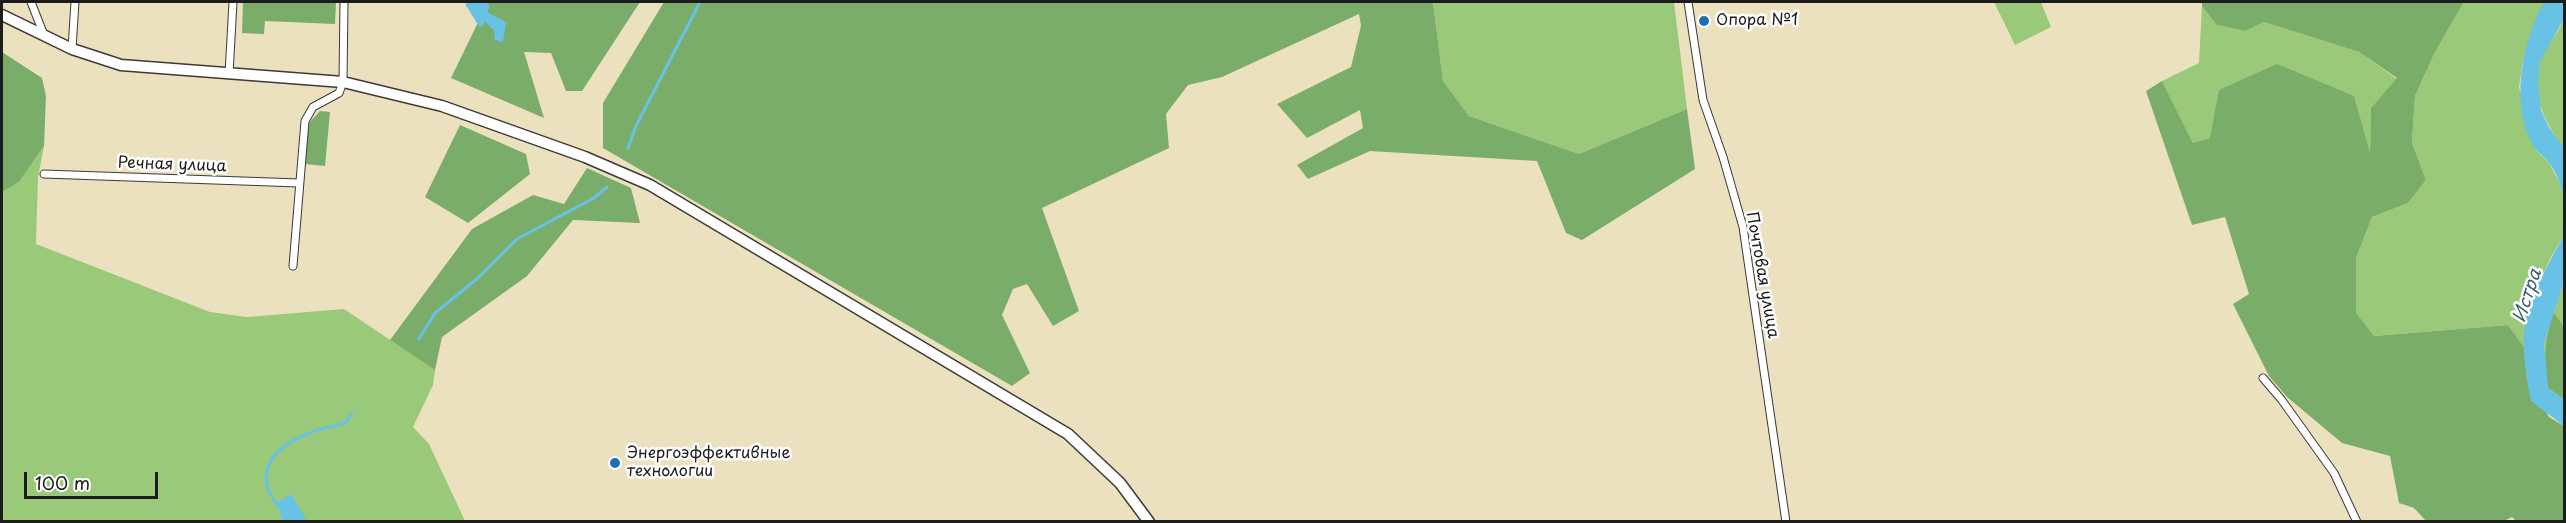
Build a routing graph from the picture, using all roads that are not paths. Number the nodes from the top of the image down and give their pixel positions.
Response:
1 (32, 2) edge
2 (75, 2) edge
3 (234, 2) edge
4 (344, 2) edge
5 (1688, 2) edge
6 (2, 15) edge
7 (45, 37) junction
8 (72, 49) junction
9 (230, 74) junction
10 (342, 82) junction
11 (44, 174) dead end
12 (299, 183) junction
13 (293, 266) dead end
14 (2263, 378) dead end
15 (1149, 522) edge
16 (1786, 522) edge
17 (2357, 522) edge

1 - 7 street
2 - 8 street
3 - 9 street
4 - 10 street
5 - 16 street, Почтовая улица
6 - 7 main road
7 - 8 main road
8 - 9 main road
9 - 10 main road
10 - 12 street
10 - 15 main road
11 - 12 street, Речная улица
12 - 13 street
14 - 17 street

